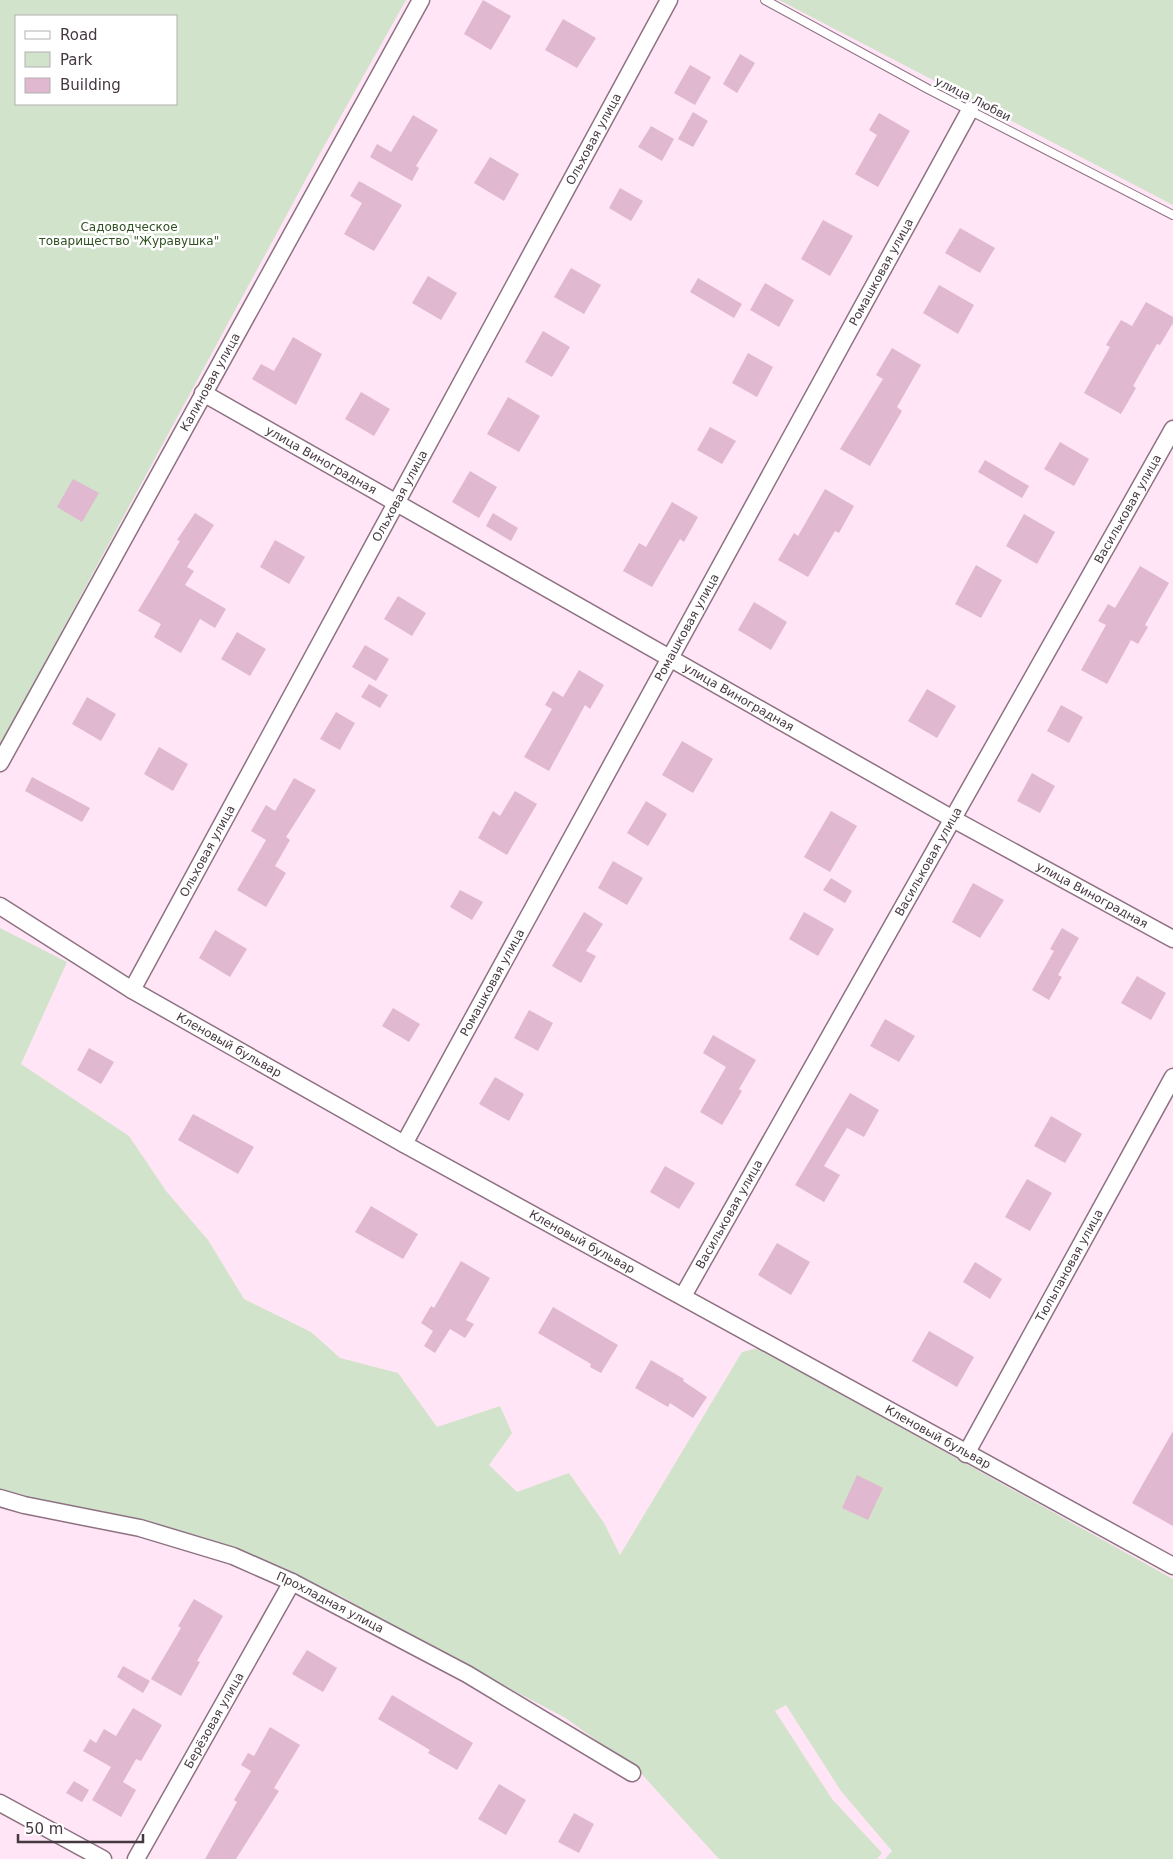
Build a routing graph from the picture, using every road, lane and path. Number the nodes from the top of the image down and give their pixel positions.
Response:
1 (421, 0) edge
2 (669, 0) edge
3 (765, 0) edge
4 (970, 110) junction
5 (1173, 215) edge
6 (203, 393) junction
7 (1173, 429) edge
8 (396, 503) junction
9 (670, 658) junction
10 (0, 763) edge
11 (953, 819) junction
12 (0, 906) edge
13 (1173, 939) edge
14 (132, 990) junction
15 (1173, 1077) edge
16 (404, 1144) junction
17 (684, 1296) junction
18 (966, 1454) junction
19 (0, 1498) edge
20 (1173, 1566) edge
21 (292, 1582) junction
22 (632, 1773) dead end
23 (0, 1803) edge
24 (103, 1859) edge
25 (136, 1859) edge

1 - 6 street, Калиновая улица
2 - 8 street, Ольховая улица
3 - 4 lane, улица Любви
4 - 5 lane, улица Любви
4 - 9 street, Ромашковая улица
6 - 8 street, улица Виноградная
6 - 10 street, Калиновая улица
7 - 11 street, Васильковая улица
8 - 9 street, улица Виноградная
8 - 14 street, Ольховая улица
9 - 11 street, улица Виноградная
9 - 16 street, Ромашковая улица
11 - 13 street, улица Виноградная
11 - 17 street, Васильковая улица
12 - 14 street, Кленовый бульвар
14 - 16 street, Кленовый бульвар
15 - 18 street, Тюльпановая улица
16 - 17 street, Кленовый бульвар
17 - 18 street, Кленовый бульвар
18 - 20 street, Кленовый бульвар
19 - 21 street, Прохладная улица
21 - 22 street, Прохладная улица
21 - 25 street, Берёзовая улица
23 - 24 street

